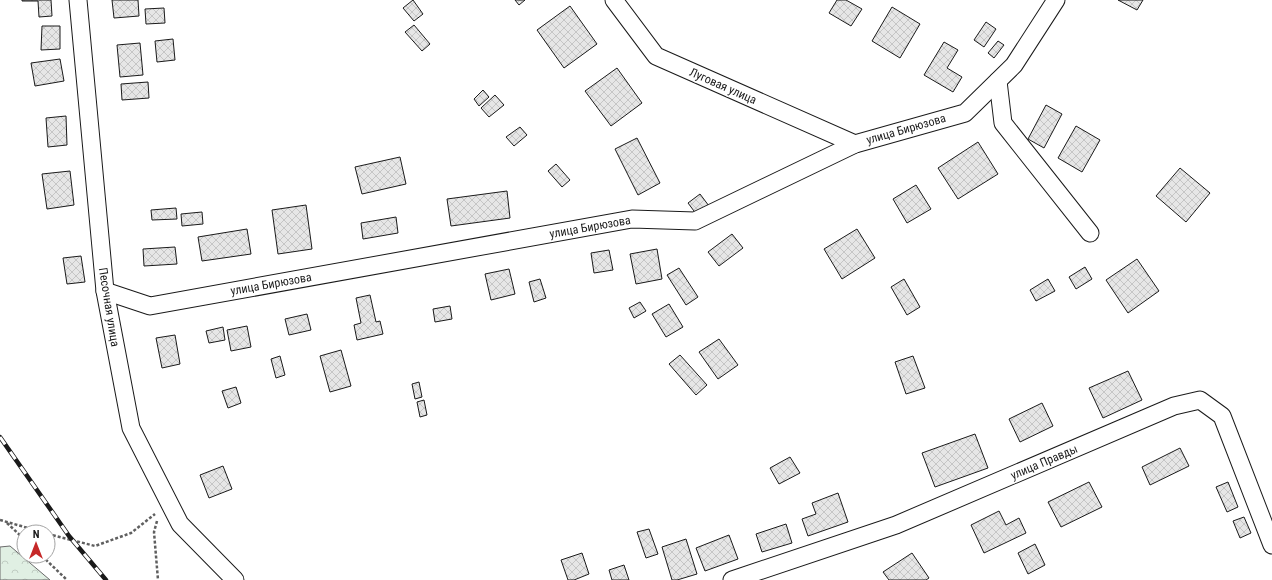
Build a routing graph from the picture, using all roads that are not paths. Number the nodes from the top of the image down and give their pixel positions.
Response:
1 (78, 0) edge
2 (614, 0) edge
3 (1056, 0) edge
4 (998, 81) junction
5 (855, 144) junction
6 (1090, 234) dead end
7 (105, 291) junction
8 (1272, 545) edge
9 (235, 580) edge
10 (732, 580) edge

1 - 7 street, Песочная улица
2 - 5 street, Луговая улица
3 - 4 street, улица Бирюзова
4 - 5 street, улица Бирюзова
4 - 6 street
5 - 7 street, улица Бирюзова
7 - 9 street, Песочная улица
8 - 10 street, улица Правды

